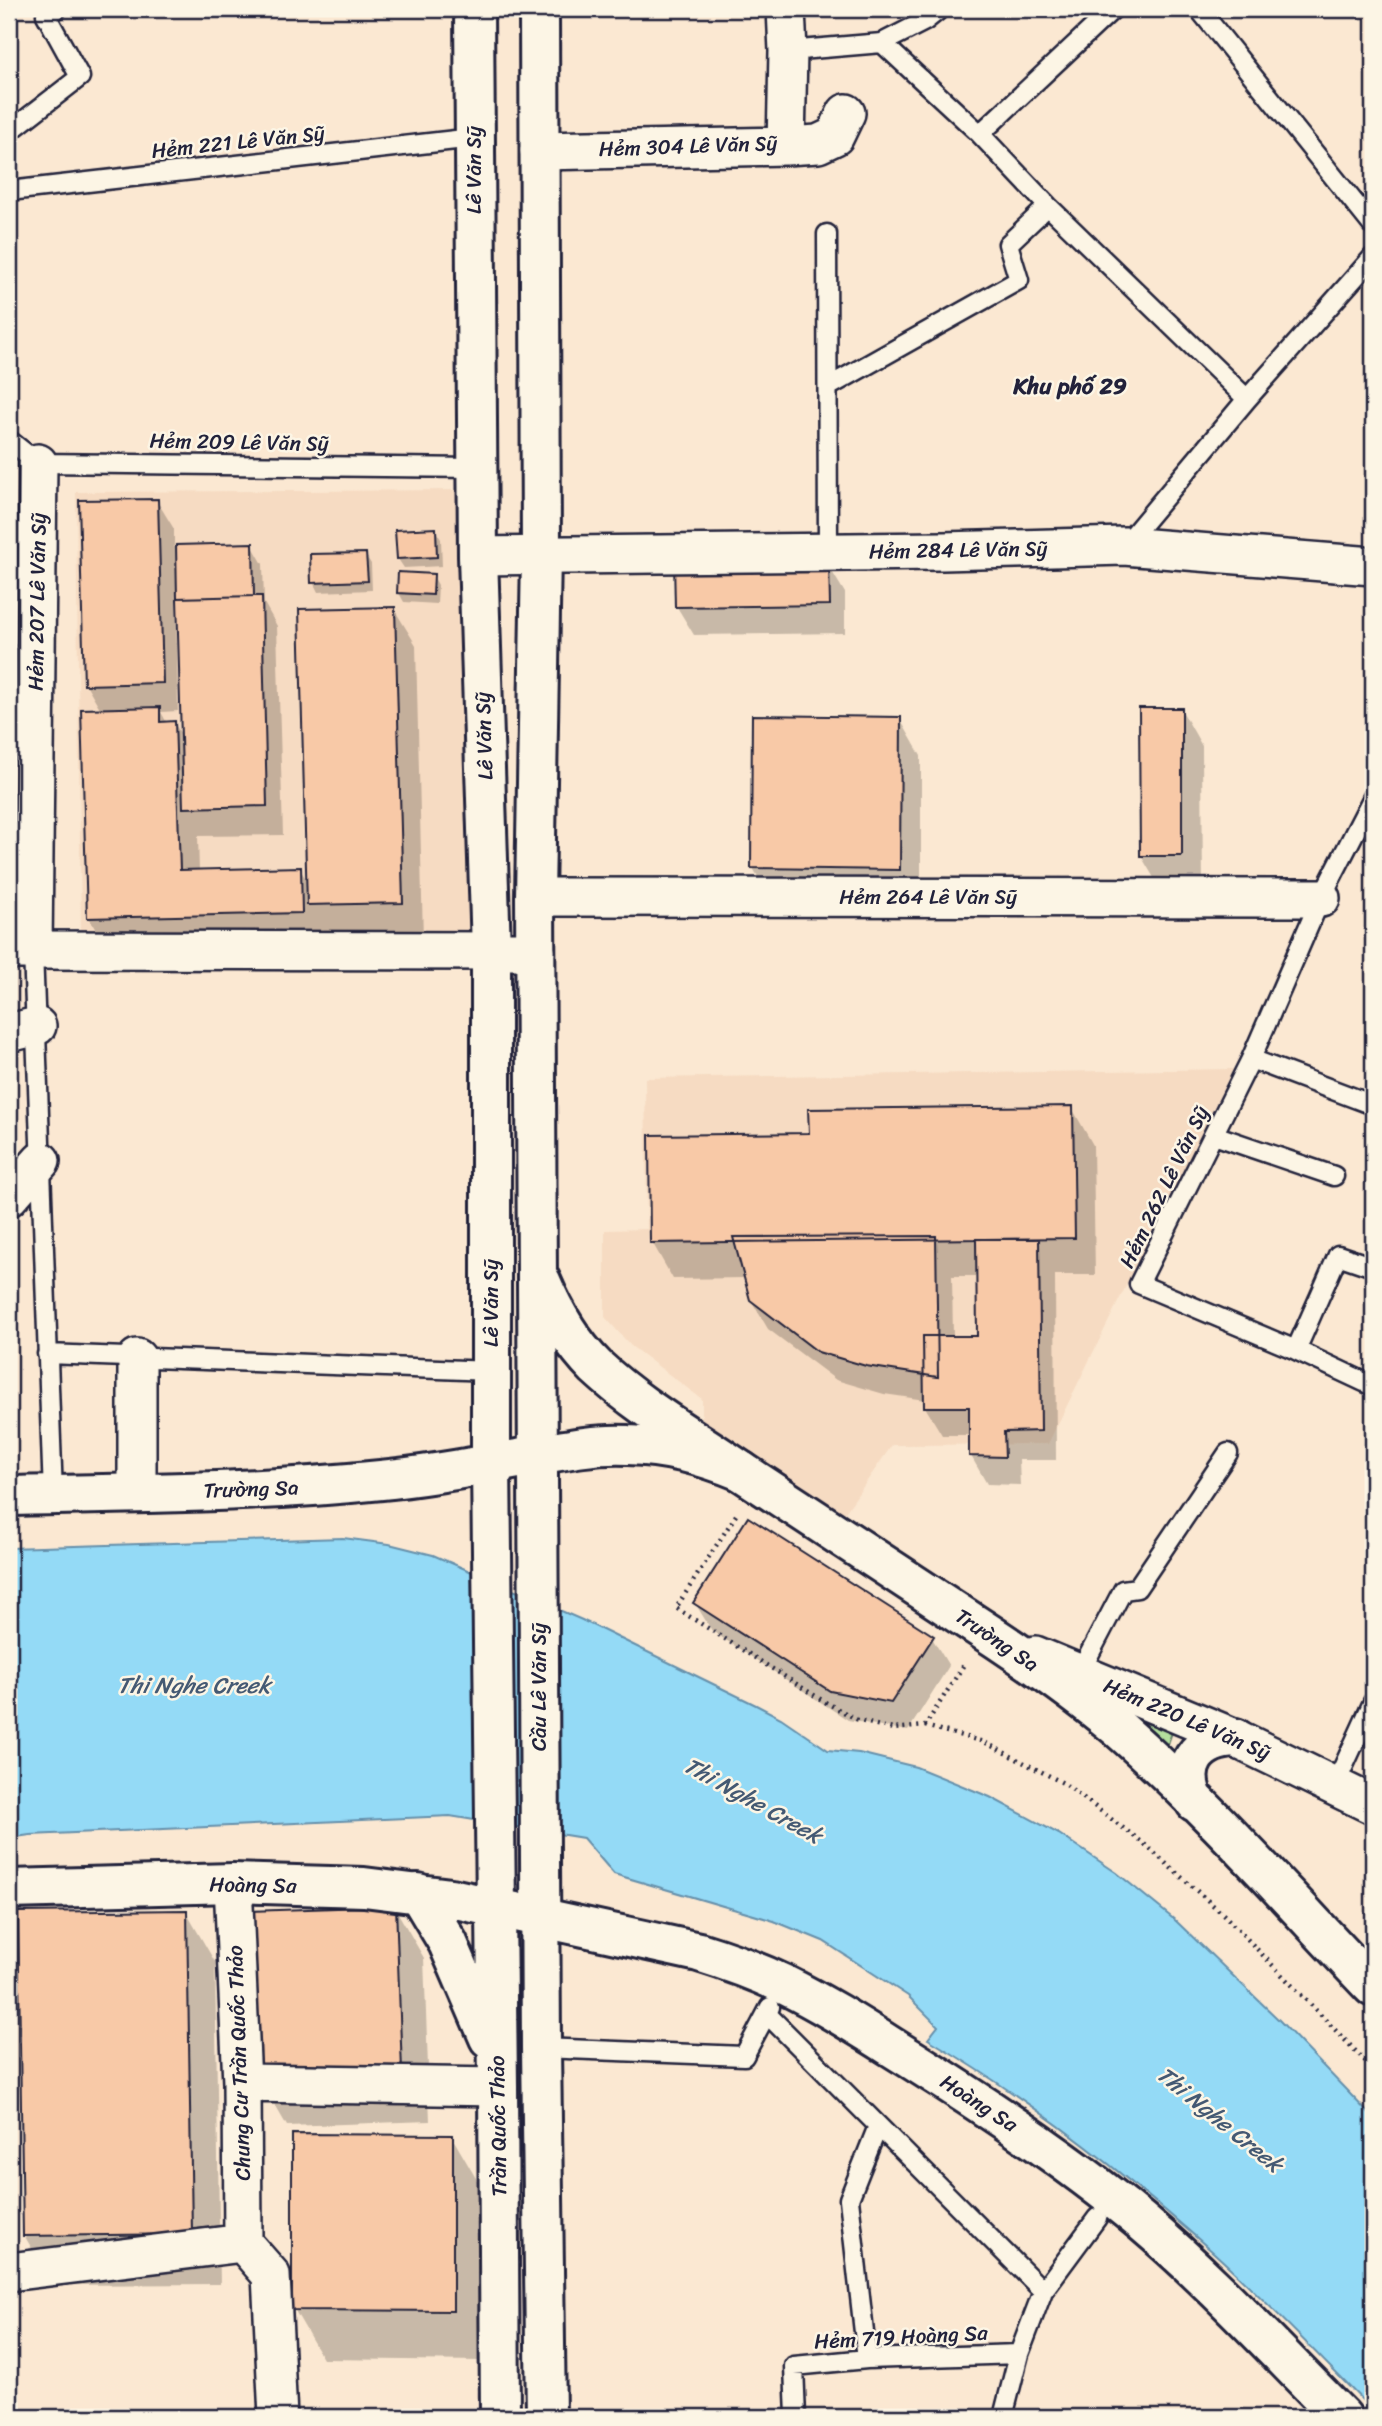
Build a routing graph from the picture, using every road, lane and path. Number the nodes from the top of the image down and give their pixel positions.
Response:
1 (57, 9) edge
2 (474, 9) edge
3 (539, 9) edge
4 (786, 9) edge
5 (940, 9) edge
6 (1113, 9) edge
7 (1199, 9) edge
8 (882, 43) junction
9 (788, 51) junction
10 (846, 113) dead end
11 (9, 132) edge
12 (980, 134) junction
13 (473, 138) junction
14 (786, 146) junction
15 (539, 151) junction
16 (9, 191) edge
17 (1048, 206) junction
18 (1373, 226) edge
19 (827, 234) dead end
20 (1373, 257) edge
21 (828, 387) junction
22 (1247, 400) junction
23 (9, 440) edge
24 (38, 463) junction
25 (476, 468) junction
26 (1124, 546) junction
27 (828, 552) junction
28 (541, 554) junction
29 (478, 556) junction
30 (1373, 566) edge
31 (1373, 797) edge
32 (535, 897) junction
33 (1321, 898) junction
34 (491, 950) junction
35 (21, 951) edge
36 (536, 951) junction
37 (23, 1030) edge
38 (1251, 1059) junction
39 (1373, 1105) edge
40 (1214, 1135) junction
41 (41, 1161) junction
42 (1334, 1175) dead end
43 (9, 1197) edge
44 (1373, 1267) edge
45 (538, 1274) junction
46 (1296, 1350) junction
47 (47, 1354) junction
48 (137, 1358) junction
49 (491, 1371) junction
50 (1373, 1386) edge
51 (1228, 1453) dead end
52 (539, 1454) junction
53 (491, 1464) junction
54 (741, 1488) junction
55 (137, 1493) junction
56 (52, 1494) junction
57 (9, 1496) edge
58 (998, 1639) junction
59 (966, 1662) dead end
60 (1079, 1674) junction
61 (1373, 1702) edge
62 (925, 1726) junction
63 (1235, 1738) junction
64 (1335, 1785) junction
65 (1195, 1802) junction
66 (1373, 1805) edge
67 (494, 1835) joint
68 (540, 1845) joint
69 (233, 1884) junction
70 (9, 1889) edge
71 (418, 1893) junction
72 (495, 1907) junction
73 (540, 1917) junction
74 (1373, 1987) edge
75 (774, 1998) junction
76 (541, 2048) junction
77 (1373, 2069) edge
78 (498, 2075) junction
79 (242, 2083) junction
80 (878, 2126) junction
81 (1097, 2218) dead end
82 (243, 2243) junction
83 (9, 2272) edge
84 (1043, 2291) junction
85 (1019, 2354) junction
86 (867, 2359) junction
87 (278, 2417) edge
88 (500, 2417) edge
89 (546, 2417) edge
90 (796, 2417) edge
91 (1003, 2417) edge
92 (1342, 2417) edge

1 - 11 lane
2 - 13 main road, Lê Văn Sỹ
3 - 15 main road
4 - 9 street, Hẻm 304 Lê Văn Sỹ
5 - 8 lane
6 - 12 lane
7 - 18 lane
8 - 9 lane
8 - 12 lane
9 - 14 street, Hẻm 304 Lê Văn Sỹ
10 - 14 street
12 - 17 lane
13 - 16 lane, Hẻm 221 Lê Văn Sỹ
13 - 25 main road, Lê Văn Sỹ
14 - 15 street, Hẻm 304 Lê Văn Sỹ
15 - 28 main road
17 - 21 lane
17 - 22 lane
19 - 21 lane
20 - 22 lane
21 - 27 lane
22 - 26 lane
23 - 24 lane
24 - 25 lane, Hẻm 209 Lê Văn Sỹ
24 - 35 street, Hẻm 207 Lê Văn Sỹ
25 - 29 main road, Lê Văn Sỹ
26 - 27 street, Hẻm 284 Lê Văn Sỹ
26 - 30 street, Hẻm 284 Lê Văn Sỹ
27 - 28 street, Hẻm 284 Lê Văn Sỹ
28 - 29 street, Hẻm 284 Lê Văn Sỹ
28 - 32 main road
29 - 34 main road, Lê Văn Sỹ
31 - 33 lane, Hẻm 262 Lê Văn Sỹ
32 - 33 street, Hẻm 264 Lê Văn Sỹ
32 - 36 main road
33 - 38 lane, Hẻm 262 Lê Văn Sỹ
34 - 35 street
34 - 36 street
34 - 49 main road, Lê Văn Sỹ
35 - 37 lane
36 - 45 main road
37 - 41 lane
38 - 39 lane
38 - 40 lane, Hẻm 262 Lê Văn Sỹ
40 - 42 lane
40 - 46 lane, Hẻm 262 Lê Văn Sỹ
41 - 43 street
41 - 47 lane
44 - 46 lane
45 - 52 main road
45 - 54 main road
46 - 50 lane
47 - 48 lane
47 - 56 lane
48 - 49 lane
48 - 55 street
49 - 53 main road, Lê Văn Sỹ
51 - 60 lane
52 - 53 main road, Trường Sa
52 - 54 main road, Trường Sa
52 - 68 main road, Cầu Lê Văn Sỹ
53 - 55 main road, Trường Sa
53 - 67 main road, Lê Văn Sỹ
54 - 58 main road, Trường Sa
54 - 62 path
55 - 56 main road, Trường Sa
56 - 57 main road, Trường Sa
58 - 60 street, Hẻm 220 Lê Văn Sỹ
58 - 65 main road, Trường Sa
59 - 62 path
60 - 63 street, Hẻm 220 Lê Văn Sỹ
61 - 64 lane
62 - 77 path
63 - 64 street, Hẻm 220 Lê Văn Sỹ
63 - 65 main road
64 - 66 street, Hẻm 220 Lê Văn Sỹ
65 - 74 main road, Trường Sa
67 - 72 main road, Trần Quốc Thảo
68 - 73 main road, Trần Quốc Thảo
69 - 70 main road, Hoàng Sa
69 - 71 main road, Hoàng Sa
69 - 79 street, Chung Cư Trần Quốc Thảo
71 - 72 main road, Hoàng Sa
71 - 78 main road
72 - 73 main road, Hoàng Sa
72 - 78 main road, Trần Quốc Thảo
73 - 75 main road, Hoàng Sa
73 - 76 main road, Trần Quốc Thảo
75 - 76 lane
75 - 80 lane
75 - 92 main road, Hoàng Sa
76 - 89 main road, Trần Quốc Thảo
78 - 79 street
78 - 88 main road, Trần Quốc Thảo
79 - 82 street, Chung Cư Trần Quốc Thảo
80 - 84 lane
80 - 86 lane
81 - 84 lane
82 - 83 street
82 - 87 street
84 - 85 lane
85 - 86 lane, Hẻm 719 Hoàng Sa
85 - 91 lane
86 - 90 lane, Hẻm 719 Hoàng Sa

